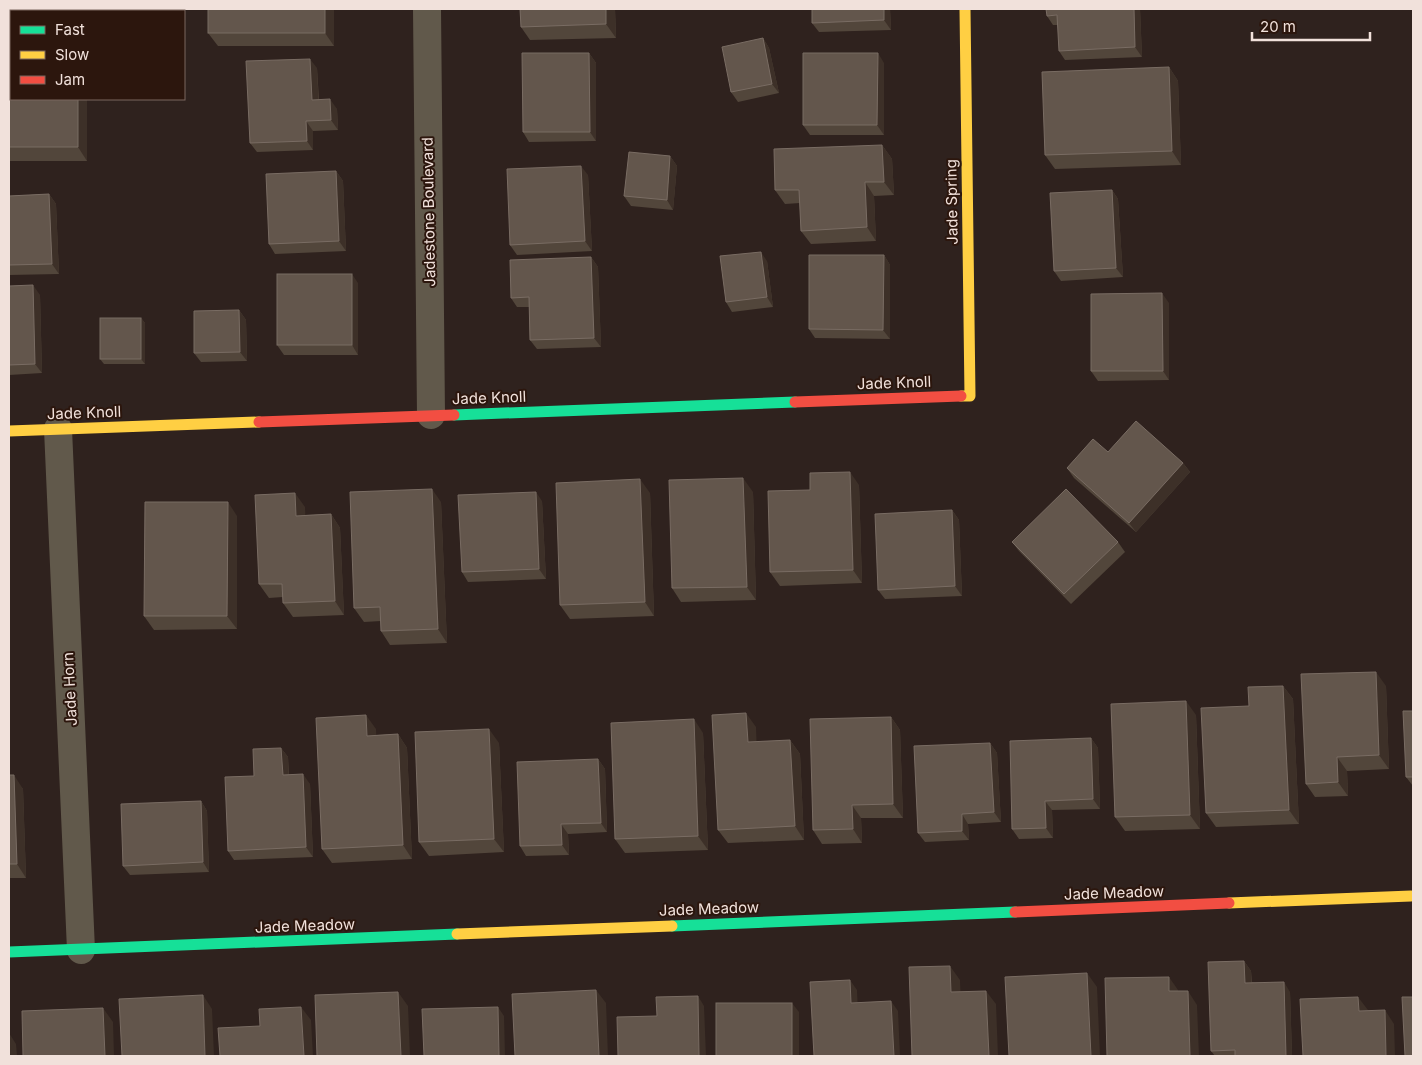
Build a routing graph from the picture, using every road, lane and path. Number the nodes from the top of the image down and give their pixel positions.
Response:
1 (427, 9) edge
2 (965, 9) edge
3 (970, 396) joint
4 (431, 415) junction
5 (58, 429) junction
6 (9, 431) edge
7 (1411, 896) dead end
8 (81, 950) junction
9 (9, 952) edge

1 - 4 street, Jadestone Boulevard
2 - 3 street, Jade Spring
3 - 4 street, Jade Knoll
4 - 5 street, Jade Knoll
5 - 6 street, Jade Knoll
5 - 8 street, Jade Horn
7 - 8 street, Jade Meadow
8 - 9 street, Jade Meadow

